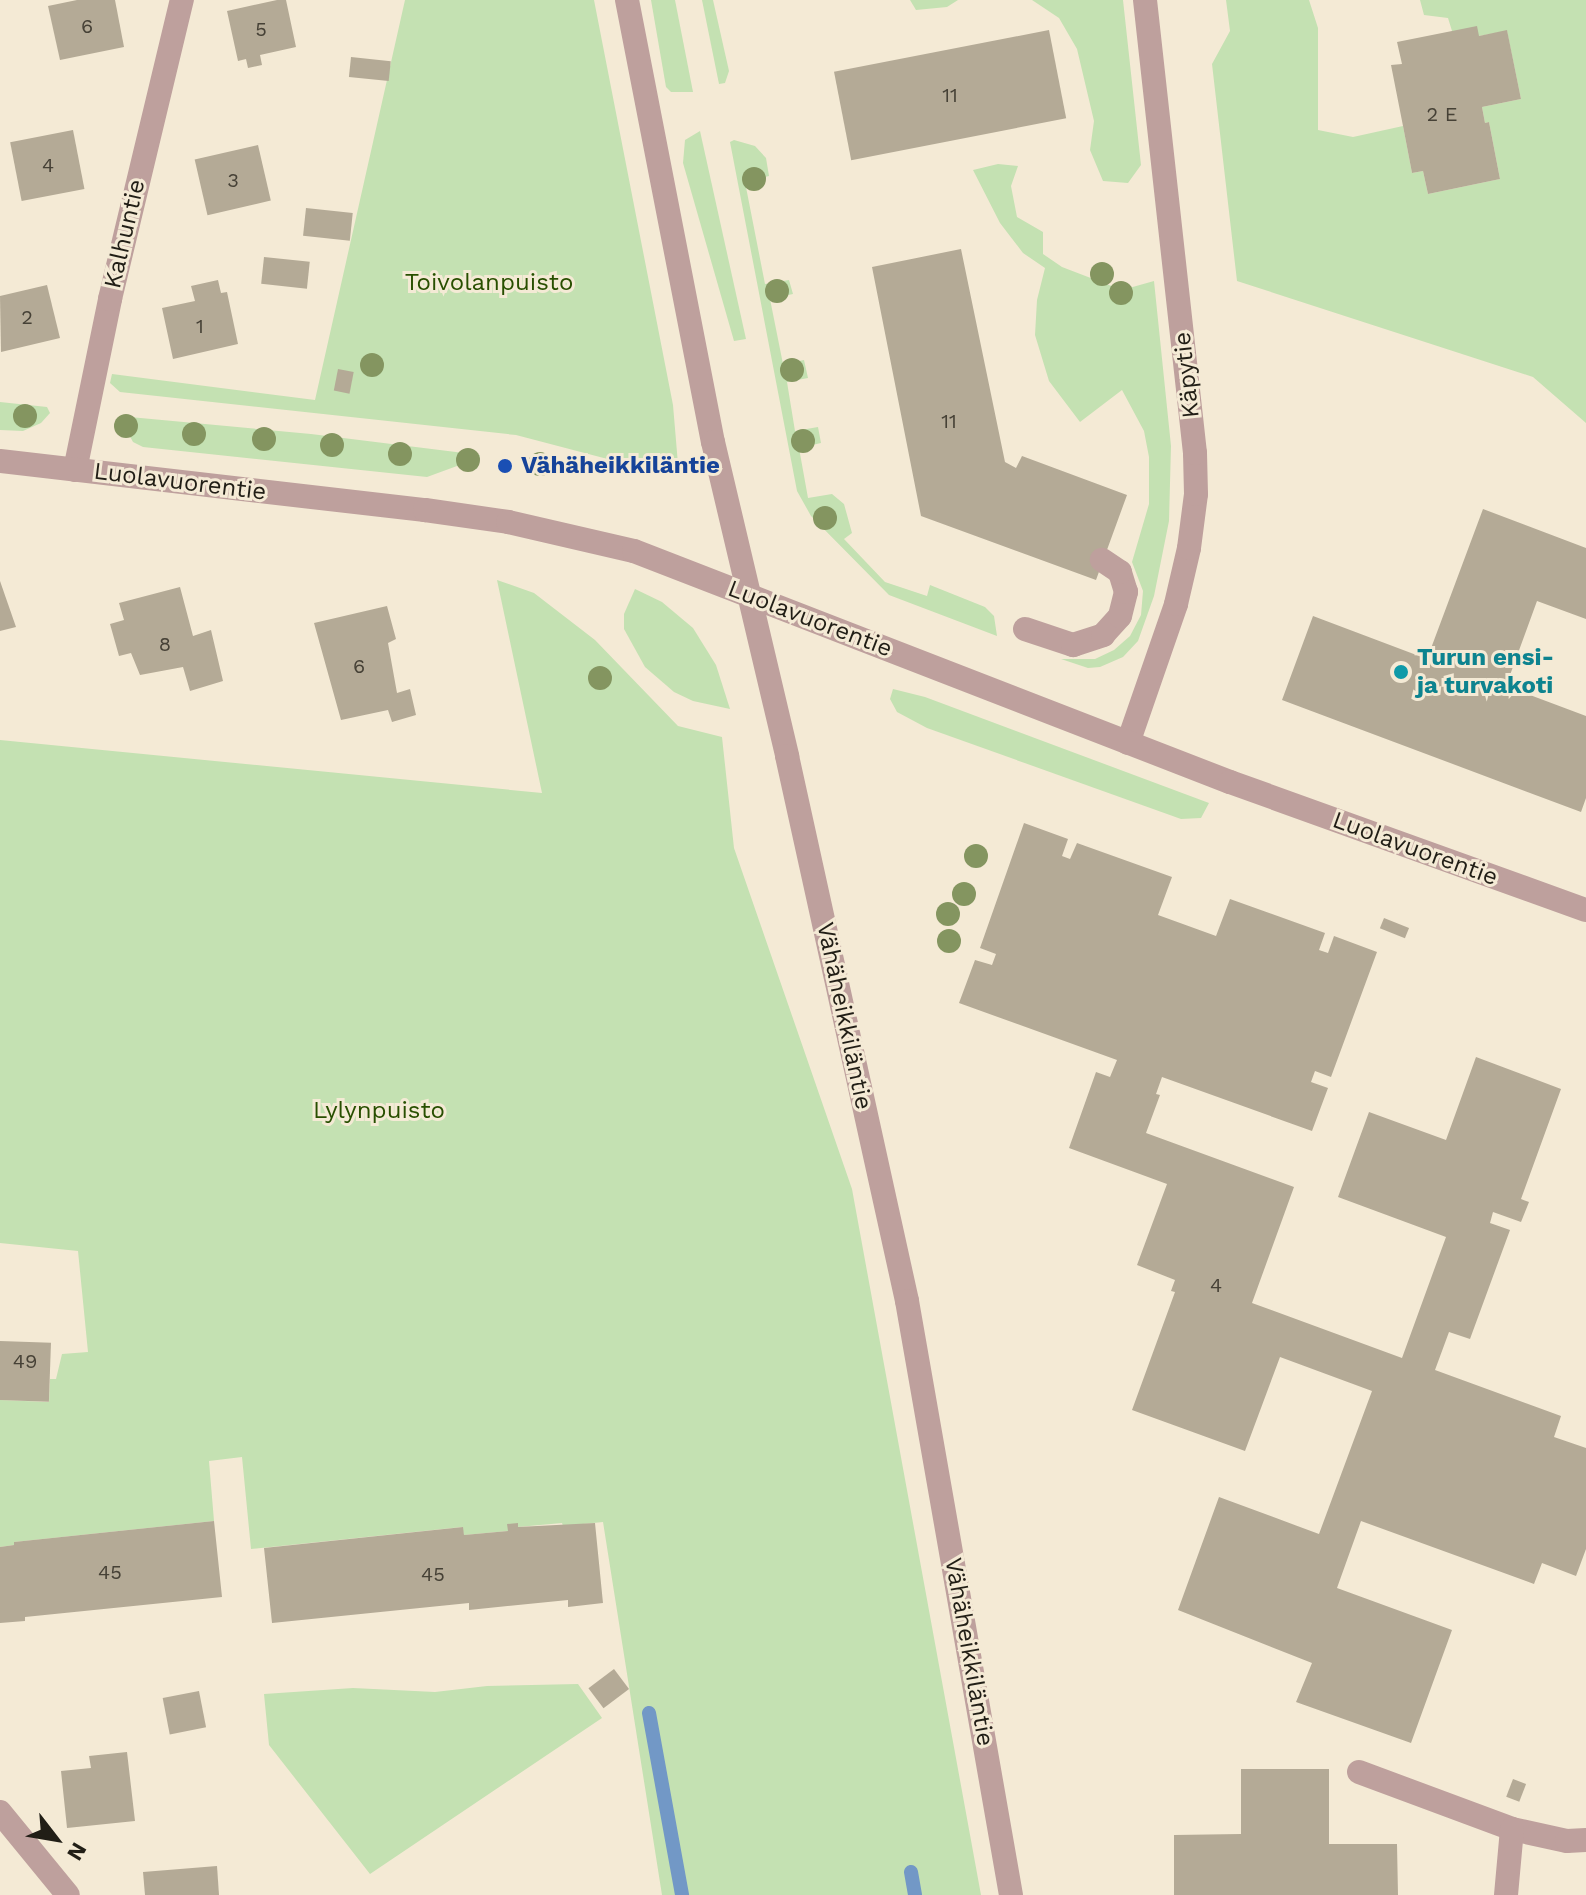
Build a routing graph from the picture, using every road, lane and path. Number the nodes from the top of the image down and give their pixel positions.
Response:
1 (182, 0) edge
2 (627, 0) edge
3 (1145, 0) edge
4 (0, 461) edge
5 (75, 470) junction
6 (1102, 560) dead end
7 (750, 595) junction
8 (1025, 629) dead end
9 (1128, 743) junction
10 (1586, 910) edge
11 (1359, 1772) dead end
12 (0, 1812) edge
13 (1512, 1829) junction
14 (1586, 1840) edge
15 (68, 1895) edge
16 (1011, 1895) edge
17 (1506, 1895) edge

1 - 5 street, Kalhuntie
2 - 7 street, Vähäheikkiläntie
3 - 9 street, Käpytie
4 - 5 street, Luolavuorentie
5 - 7 street, Luolavuorentie
6 - 8 street
7 - 9 street, Luolavuorentie
7 - 16 street, Vähäheikkiläntie
9 - 10 street, Luolavuorentie
11 - 13 street
12 - 15 street
13 - 14 street
13 - 17 street

